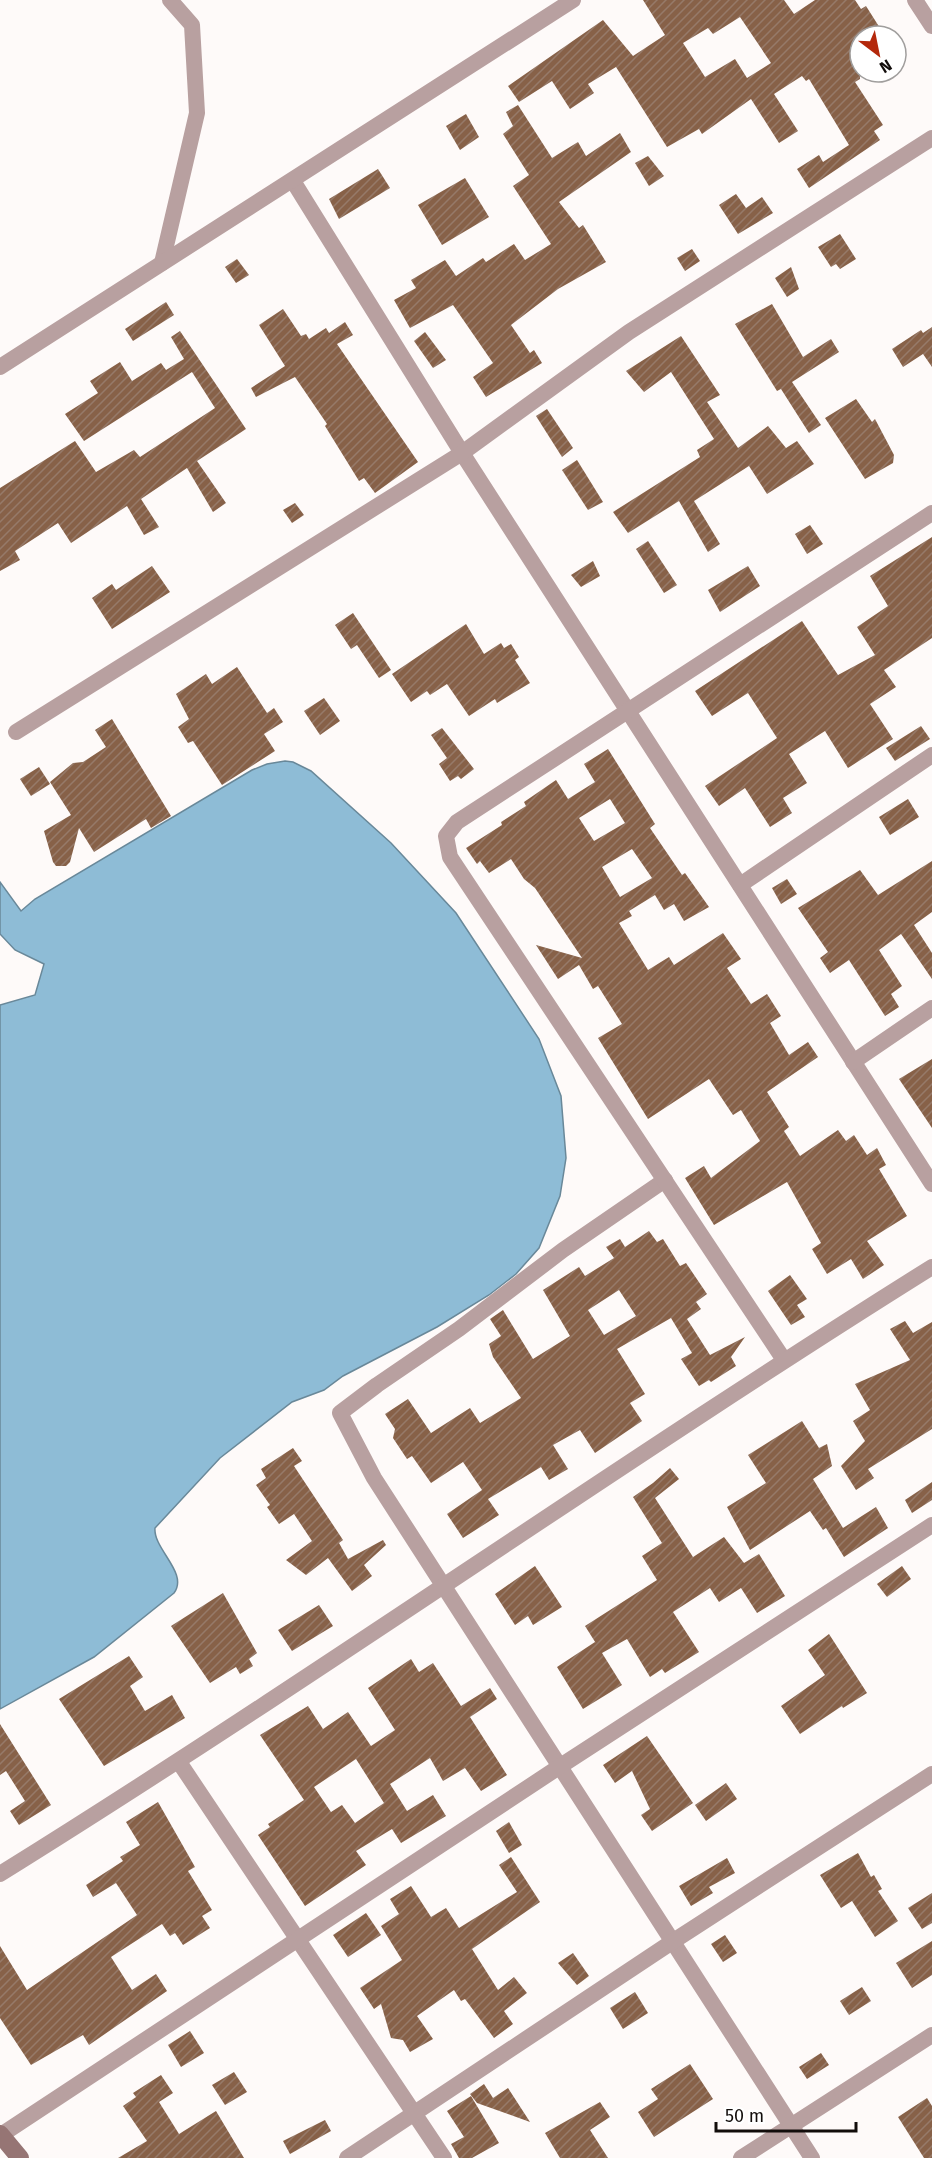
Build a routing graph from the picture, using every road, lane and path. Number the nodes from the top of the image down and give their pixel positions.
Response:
1 (170, 0) edge
2 (573, 0) edge
3 (915, 0) edge
4 (932, 26) edge
5 (932, 138) edge
6 (293, 181) junction
7 (162, 263) junction
8 (0, 367) edge
9 (462, 453) junction
10 (932, 513) edge
11 (629, 710) junction
12 (16, 732) dead end
13 (932, 754) edge
14 (740, 885) junction
15 (932, 1008) edge
16 (853, 1062) junction
17 (665, 1180) junction
18 (932, 1184) edge
19 (932, 1267) edge
20 (784, 1360) junction
21 (932, 1525) edge
22 (442, 1584) junction
23 (179, 1762) junction
24 (559, 1767) junction
25 (932, 1774) edge
26 (0, 1874) edge
27 (299, 1939) junction
28 (672, 1942) junction
29 (932, 2035) edge
30 (415, 2114) junction
31 (790, 2125) junction
32 (1, 2134) edge
33 (20, 2158) edge
34 (347, 2158) edge
35 (444, 2158) edge
36 (741, 2158) edge
37 (812, 2158) edge

1 - 7 street
2 - 6 street
3 - 4 street
5 - 9 street
6 - 7 street
6 - 9 street
7 - 8 street
9 - 11 street
9 - 12 street
10 - 11 street
11 - 14 street
11 - 17 street
13 - 14 street
14 - 16 street
15 - 16 street
16 - 18 street
17 - 20 street
17 - 22 street
19 - 20 street
20 - 22 street
21 - 24 street
22 - 23 street
22 - 24 street
23 - 26 street
23 - 27 street
24 - 27 street
24 - 28 street
25 - 28 street
27 - 30 street
27 - 32 street
28 - 30 street
28 - 31 street
29 - 31 street
30 - 34 street
30 - 35 street
31 - 36 street
31 - 37 street
32 - 33 street

